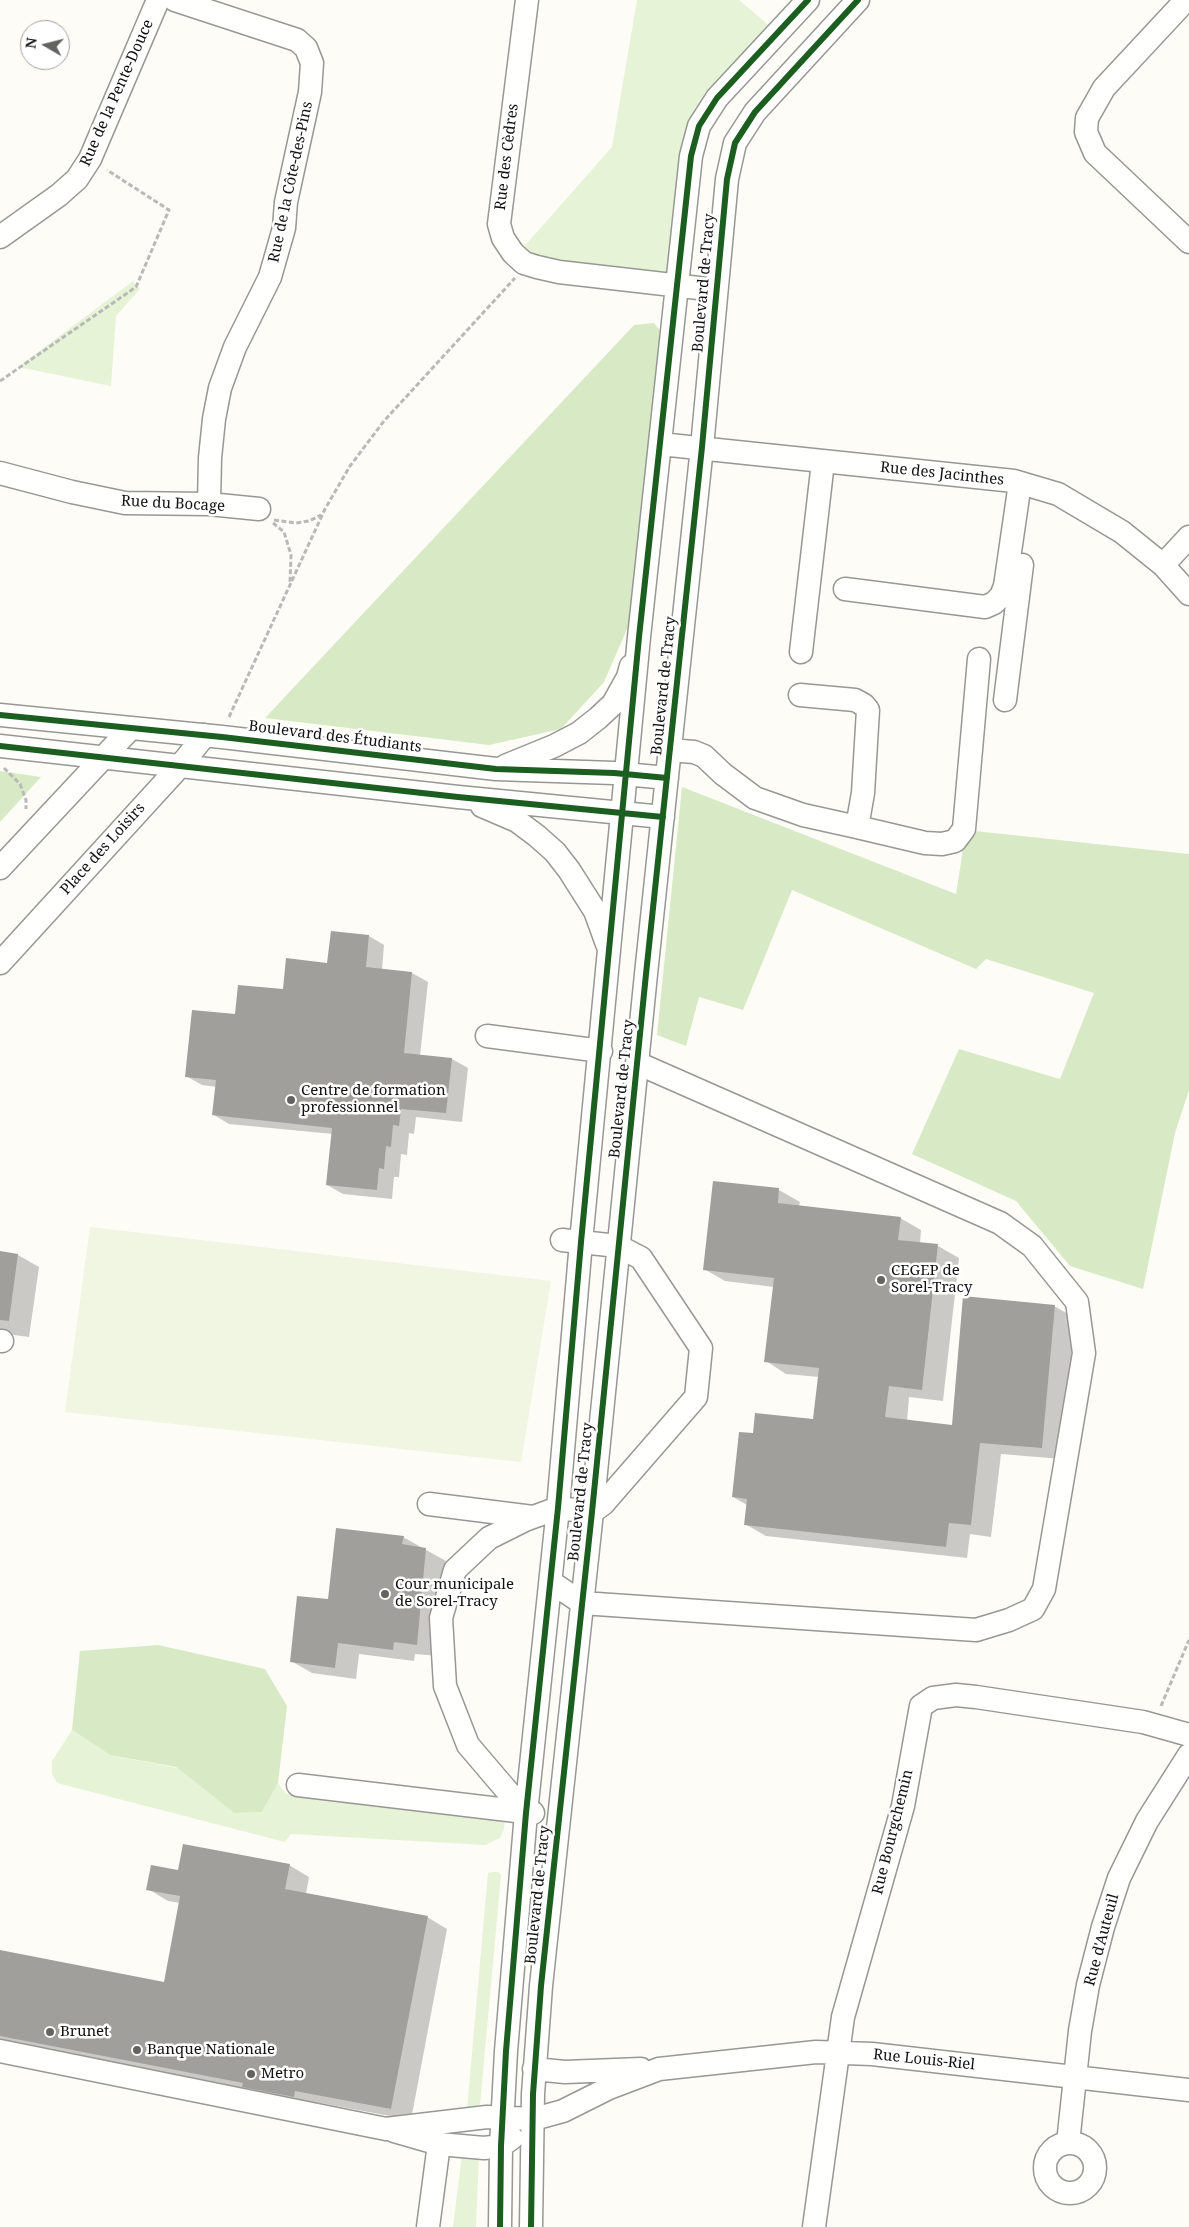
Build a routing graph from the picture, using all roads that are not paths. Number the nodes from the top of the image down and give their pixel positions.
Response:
1 (158, 0) edge
2 (175, 0) edge
3 (527, 0) edge
4 (808, 0) edge
5 (858, 0) edge
6 (1186, 0) edge
7 (0, 237) edge
8 (1189, 242) edge
9 (677, 287) junction
10 (716, 290) junction
11 (660, 444) junction
12 (702, 447) junction
13 (823, 462) junction
14 (0, 473) edge
15 (1026, 485) junction
16 (209, 504) junction
17 (259, 510) dead end
18 (1189, 537) edge
19 (1163, 566) junction
20 (845, 589) dead end
21 (1189, 594) edge
22 (639, 636) junction
23 (801, 652) dead end
24 (979, 659) dead end
25 (800, 695) dead end
26 (1005, 700) dead end
27 (0, 715) edge
28 (131, 728) junction
29 (205, 735) junction
30 (0, 746) edge
31 (670, 750) junction
32 (104, 757) junction
33 (180, 766) junction
34 (496, 769) junction
35 (627, 774) junction
36 (667, 778) junction
37 (458, 797) junction
38 (622, 813) junction
39 (663, 817) junction
40 (857, 827) junction
41 (0, 868) edge
42 (609, 951) junction
43 (0, 963) edge
44 (487, 1036) dead end
45 (601, 1050) junction
46 (637, 1063) junction
47 (634, 1086) junction
48 (596, 1105) junction
49 (572, 1241) junction
50 (618, 1246) junction
51 (429, 1504) dead end
52 (558, 1508) junction
53 (592, 1512) junction
54 (534, 1517) junction
55 (550, 1582) junction
56 (582, 1603) junction
57 (1189, 1735) edge
58 (1189, 1755) edge
59 (298, 1785) dead end
60 (526, 1813) junction
61 (559, 1815) junction
62 (523, 1848) junction
63 (556, 1850) junction
64 (0, 2051) edge
65 (838, 2052) junction
66 (534, 2069) junction
67 (660, 2069) junction
68 (1077, 2077) junction
69 (1189, 2090) edge
70 (503, 2116) junction
71 (534, 2119) junction
72 (386, 2129) junction
73 (1068, 2143) dead end
74 (439, 2144) junction
75 (501, 2146) junction
76 (428, 2227) edge
77 (500, 2227) edge
78 (531, 2227) edge
79 (814, 2227) edge

1 - 7 street, Rue de la Pente-Douce
2 - 16 street, Rue de la Côte-des-Pins
3 - 9 street, Rue des Cèdres
4 - 9 street, Boulevard de Tracy
5 - 10 street, Boulevard de Tracy
6 - 8 street
9 - 10 street, Rue des Cèdres
9 - 11 street, Boulevard de Tracy
10 - 12 street, Boulevard de Tracy
11 - 12 street, Rue des Jacinthes
11 - 22 street, Boulevard de Tracy
12 - 13 street, Rue des Jacinthes
12 - 31 street, Boulevard de Tracy
13 - 15 street, Rue des Jacinthes
13 - 23 street
14 - 16 street, Rue du Bocage
15 - 19 street, Rue des Jacinthes
15 - 20 street
15 - 26 street
16 - 17 street, Rue du Bocage
18 - 19 street
19 - 21 street, Rue des Jacinthes
22 - 34 street
22 - 35 street, Boulevard de Tracy
24 - 40 street
25 - 40 street
27 - 28 street, Boulevard des Étudiants
28 - 29 street, Boulevard des Étudiants
28 - 32 street
29 - 33 street, Place des Loisirs
29 - 34 street, Boulevard des Étudiants
30 - 32 street
31 - 36 street, Boulevard de Tracy
31 - 40 street
32 - 33 street
32 - 41 street
33 - 37 street
33 - 43 street, Place des Loisirs
34 - 35 street, Boulevard des Étudiants
35 - 36 street, Boulevard des Étudiants
35 - 38 street, Boulevard de Tracy
36 - 39 street, Boulevard de Tracy
37 - 38 street
37 - 42 street
38 - 39 street
38 - 42 street, Boulevard de Tracy
39 - 46 street, Boulevard de Tracy
42 - 45 street, Boulevard de Tracy
44 - 45 street
45 - 48 street, Boulevard de Tracy
46 - 47 street, Boulevard de Tracy
46 - 56 street
47 - 48 street, Boulevard de Tracy
47 - 50 street, Boulevard de Tracy
48 - 49 street, Boulevard de Tracy
49 - 50 street
49 - 52 street, Boulevard de Tracy
50 - 53 street, Boulevard de Tracy
50 - 53 street
51 - 54 street
52 - 53 street, Boulevard de Tracy
52 - 54 street
52 - 55 street, Boulevard de Tracy
53 - 56 street, Boulevard de Tracy
54 - 60 street
55 - 56 street
55 - 60 street, Boulevard de Tracy
56 - 61 street, Boulevard de Tracy
57 - 65 street, Rue Bourgchemin
58 - 68 street, Rue d'Auteuil
59 - 60 street
60 - 61 street, Boulevard de Tracy
60 - 62 street, Boulevard de Tracy
61 - 63 street, Boulevard de Tracy
62 - 63 street, Boulevard de Tracy
62 - 70 street, Boulevard de Tracy
63 - 66 street, Boulevard de Tracy
64 - 72 street
65 - 67 street, Rue Louis-Riel
65 - 68 street, Rue Louis-Riel
65 - 79 street, Rue Bourgchemin
66 - 67 street, Rue Louis-Riel
66 - 71 street, Boulevard de Tracy
67 - 71 street, Rue Louis-Riel
68 - 69 street, Rue Louis-Riel
68 - 73 street, Rue d'Auteuil
70 - 71 street, Rue Louis-Riel
70 - 72 street, Rue Louis-Riel
70 - 75 street, Boulevard de Tracy
71 - 75 street, Rue Louis-Riel
71 - 78 street, Boulevard de Tracy
72 - 74 street
74 - 75 street
74 - 76 street
75 - 77 street, Boulevard de Tracy

